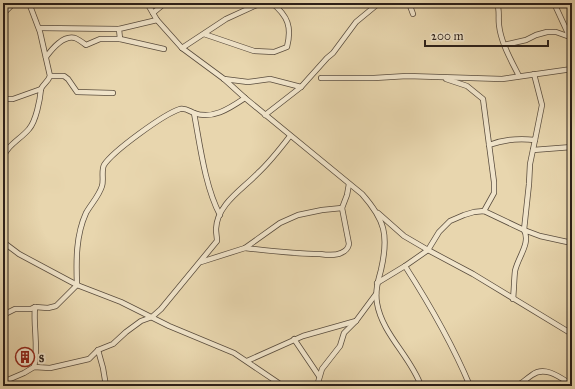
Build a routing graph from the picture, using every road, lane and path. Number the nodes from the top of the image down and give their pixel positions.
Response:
1 (14, 3) edge
2 (29, 3) edge
3 (147, 3) edge
4 (165, 3) edge
5 (261, 3) edge
6 (272, 3) edge
7 (380, 3) edge
8 (409, 3) edge
9 (497, 3) edge
10 (554, 3) edge
11 (153, 12) junction
12 (3, 14) edge
13 (413, 14) dead end
14 (157, 20) junction
15 (39, 28) junction
16 (118, 29) junction
17 (204, 34) junction
18 (120, 39) junction
19 (571, 40) edge
20 (504, 45) junction
21 (182, 48) junction
22 (164, 49) dead end
23 (46, 57) junction
24 (572, 69) edge
25 (534, 74) junction
26 (50, 76) junction
27 (520, 76) junction
28 (320, 78) dead end
29 (440, 78) junction
30 (224, 79) junction
31 (301, 86) junction
32 (41, 90) junction
33 (113, 93) dead end
34 (245, 98) junction
35 (3, 99) edge
36 (194, 113) junction
37 (266, 115) junction
38 (290, 136) junction
39 (535, 140) junction
40 (490, 145) junction
41 (572, 147) edge
42 (532, 150) junction
43 (3, 160) edge
44 (349, 184) junction
45 (342, 208) junction
46 (484, 211) junction
47 (376, 212) junction
48 (220, 215) junction
49 (524, 230) junction
50 (3, 242) edge
51 (572, 243) edge
52 (245, 248) junction
53 (428, 250) junction
54 (199, 262) junction
55 (405, 266) junction
56 (378, 283) junction
57 (77, 285) junction
58 (376, 294) junction
59 (513, 299) junction
60 (35, 307) junction
61 (3, 315) edge
62 (152, 317) junction
63 (356, 321) junction
64 (572, 334) edge
65 (294, 340) junction
66 (98, 350) junction
67 (247, 361) junction
68 (34, 367) junction
69 (319, 376) junction
70 (3, 382) edge
71 (572, 385) edge
72 (106, 386) edge
73 (283, 386) edge
74 (317, 386) edge
75 (421, 386) edge
76 (470, 386) edge
77 (507, 386) edge

1 - 12 street
2 - 15 street
3 - 11 street
4 - 11 street
5 - 17 street
6 - 17 street
7 - 31 street
8 - 13 street
9 - 20 street
10 - 19 street
11 - 14 street
14 - 16 street
14 - 21 street
15 - 16 street
15 - 23 street
16 - 18 street
17 - 21 street
18 - 22 street
18 - 23 street
19 - 20 street
20 - 27 street
21 - 30 street
23 - 26 street
24 - 25 street
25 - 27 street
25 - 39 street
26 - 32 street
26 - 33 street
27 - 29 street
28 - 29 street
29 - 40 street
30 - 31 street
30 - 34 street
31 - 37 street
32 - 35 street
32 - 43 street
34 - 36 street
34 - 37 street
36 - 48 street
36 - 57 street
37 - 38 street
38 - 44 street
38 - 48 street
39 - 40 street
39 - 42 street
40 - 46 street
41 - 42 street
42 - 49 street
44 - 45 street
44 - 47 street
45 - 52 street
45 - 52 street
46 - 49 street
46 - 53 street
47 - 53 street
47 - 56 street
48 - 54 street
49 - 51 street
49 - 59 street
50 - 57 street
52 - 54 street
53 - 55 street
53 - 59 street
54 - 62 street
55 - 56 street
55 - 76 street
56 - 58 street
57 - 60 street
57 - 62 street
58 - 63 street
58 - 75 street
59 - 64 street
60 - 61 street
60 - 68 street
62 - 66 street
62 - 67 street
63 - 65 street
63 - 69 street
65 - 67 street
65 - 69 street
66 - 68 street
66 - 72 street
67 - 73 street
68 - 70 street
69 - 74 street
71 - 77 street

